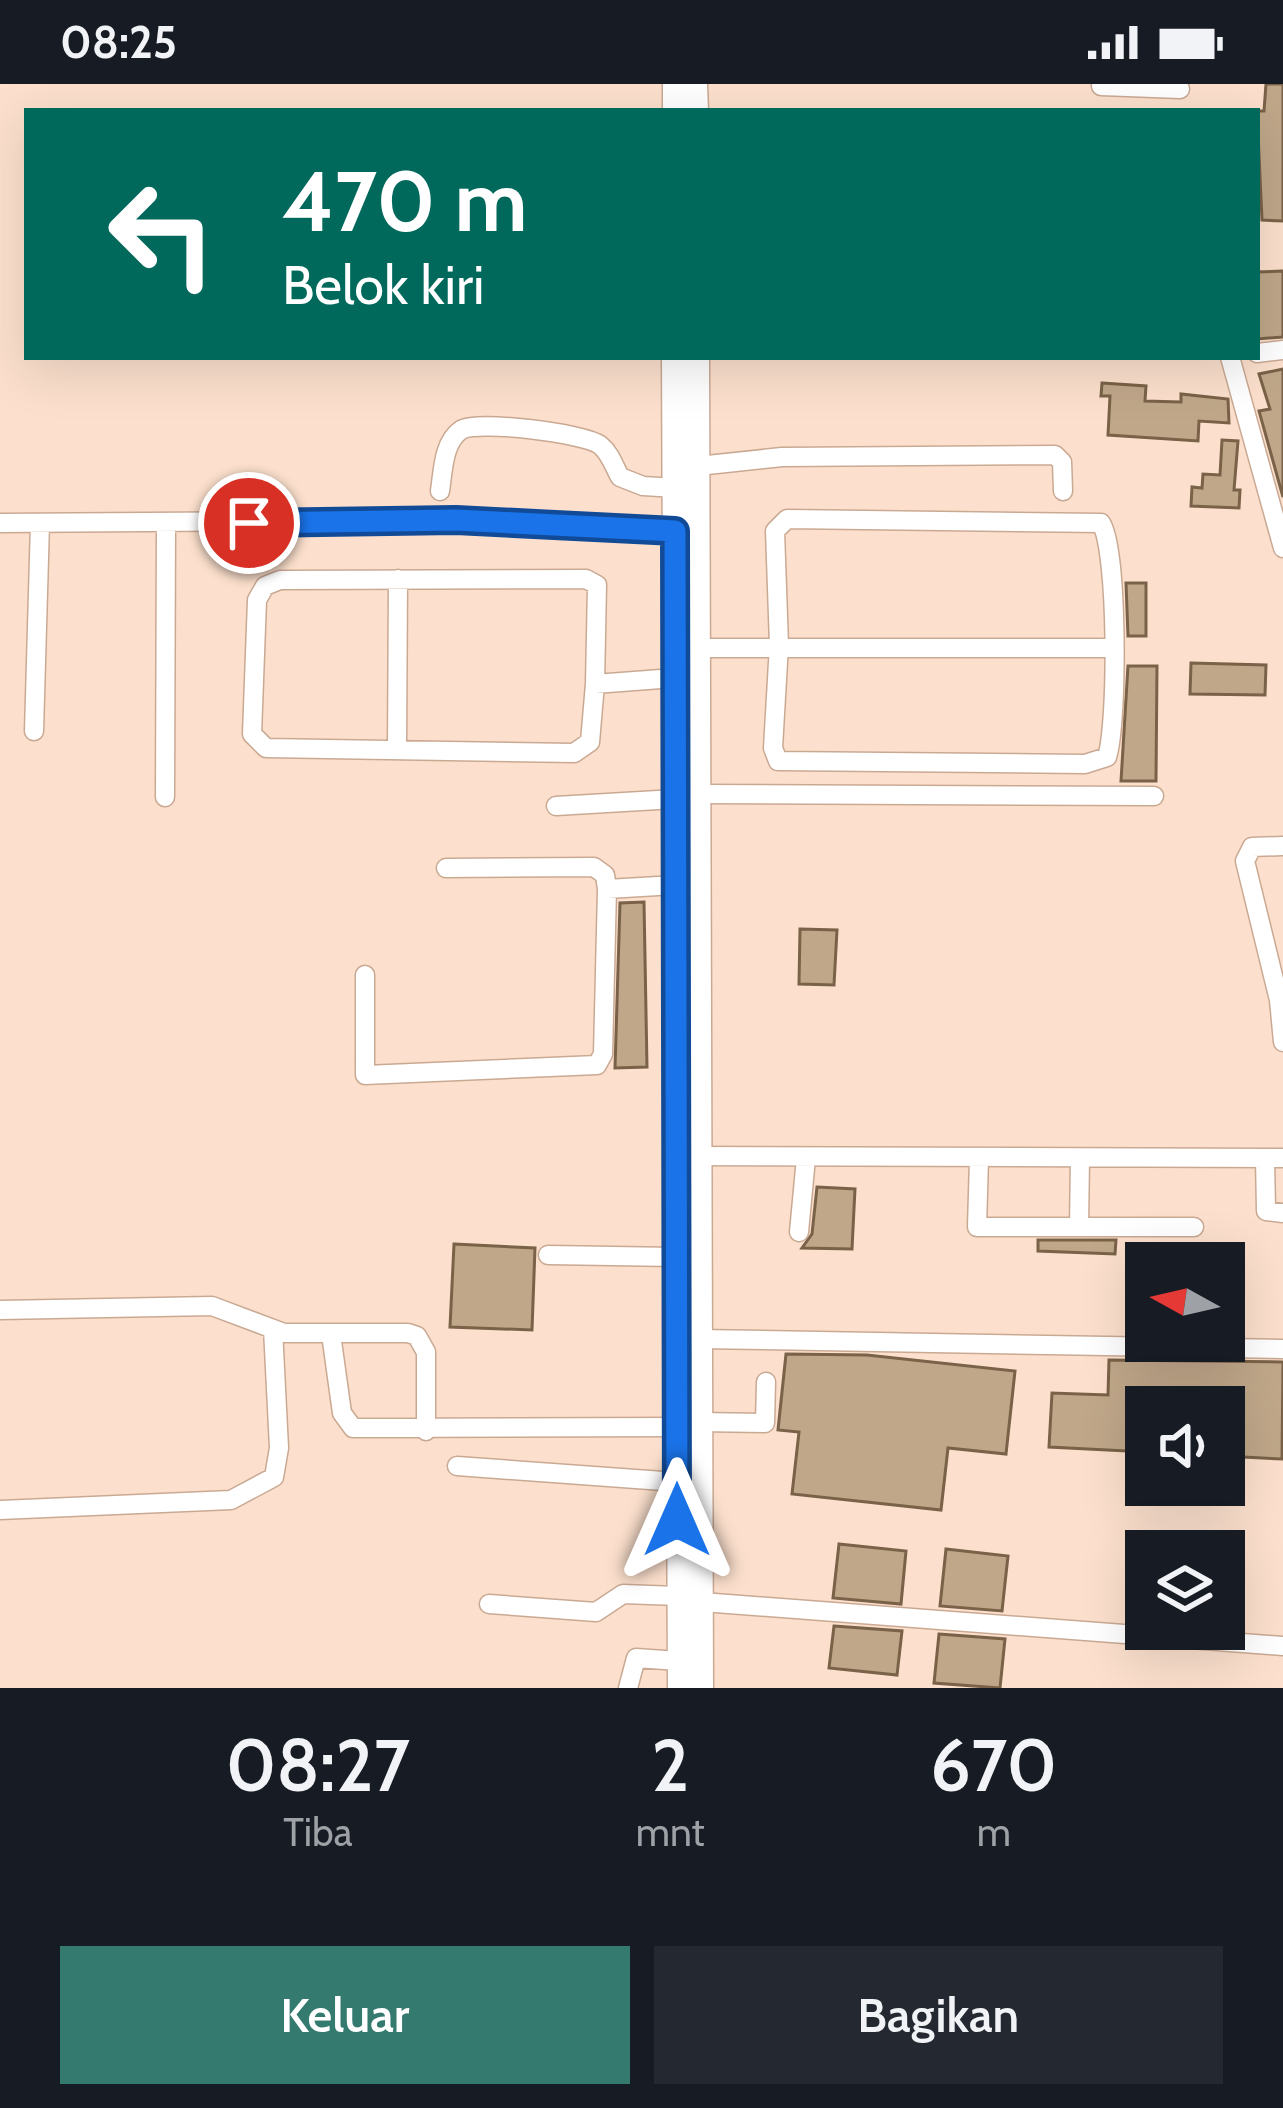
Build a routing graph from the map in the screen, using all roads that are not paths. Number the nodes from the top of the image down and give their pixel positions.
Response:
1 (1101, 86) edge
2 (1179, 87) edge
3 (674, 360) edge
4 (697, 360) edge
5 (1231, 360) edge
6 (698, 466) junction
7 (676, 488) junction
8 (440, 491) dead end
9 (1063, 491) dead end
10 (0, 523) edge
11 (40, 523) junction
12 (166, 524) junction
13 (675, 531) junction
14 (1283, 548) edge
15 (398, 579) junction
16 (778, 645) junction
17 (696, 648) junction
18 (1114, 648) junction
19 (674, 678) junction
20 (595, 684) junction
21 (34, 731) dead end
22 (397, 749) junction
23 (1154, 796) dead end
24 (165, 797) dead end
25 (687, 797) junction
26 (556, 806) dead end
27 (1283, 846) edge
28 (446, 868) dead end
29 (675, 885) junction
30 (607, 890) junction
31 (365, 975) dead end
32 (1283, 1042) edge
33 (797, 1158) junction
34 (1080, 1158) junction
35 (1274, 1158) edge
36 (979, 1159) junction
37 (686, 1161) junction
38 (1283, 1213) edge
39 (1079, 1226) junction
40 (1194, 1227) dead end
41 (799, 1232) dead end
42 (548, 1255) dead end
43 (676, 1257) junction
44 (0, 1310) edge
45 (278, 1331) junction
46 (325, 1334) junction
47 (699, 1339) junction
48 (1283, 1349) edge
49 (766, 1382) dead end
50 (688, 1425) junction
51 (426, 1431) junction
52 (457, 1466) dead end
53 (677, 1482) junction
54 (0, 1510) edge
55 (690, 1599) junction
56 (489, 1604) dead end
57 (1283, 1646) edge
58 (679, 1661) junction
59 (628, 1688) edge
60 (680, 1688) edge
61 (701, 1688) edge

1 - 2 street
3 - 7 highway
4 - 6 highway
5 - 14 street
6 - 9 street
6 - 17 highway
7 - 8 street
7 - 13 highway
10 - 11 street
11 - 12 street
11 - 21 street
12 - 13 street
12 - 24 street
13 - 19 highway
15 - 20 street
15 - 22 street
15 - 22 street
16 - 17 street
16 - 18 street
16 - 18 street
16 - 18 street
17 - 25 highway
19 - 20 street
19 - 25 highway
20 - 22 street
23 - 25 street
25 - 26 street
25 - 29 highway
25 - 37 highway
27 - 32 street
28 - 30 street
29 - 30 street
29 - 37 highway
30 - 31 street
33 - 36 street
33 - 37 street
33 - 41 street
34 - 35 street
34 - 36 street
34 - 39 street
35 - 38 street
36 - 39 street
37 - 43 highway
37 - 47 highway
39 - 40 street
42 - 43 street
43 - 50 highway
44 - 45 street
45 - 46 street
45 - 54 street
46 - 51 street
46 - 51 street
47 - 48 street
47 - 50 highway
49 - 50 street
50 - 51 street
50 - 53 highway
50 - 55 highway
52 - 53 street
53 - 55 highway
55 - 56 street
55 - 57 street
55 - 58 highway
55 - 61 highway
58 - 59 street
58 - 60 highway

